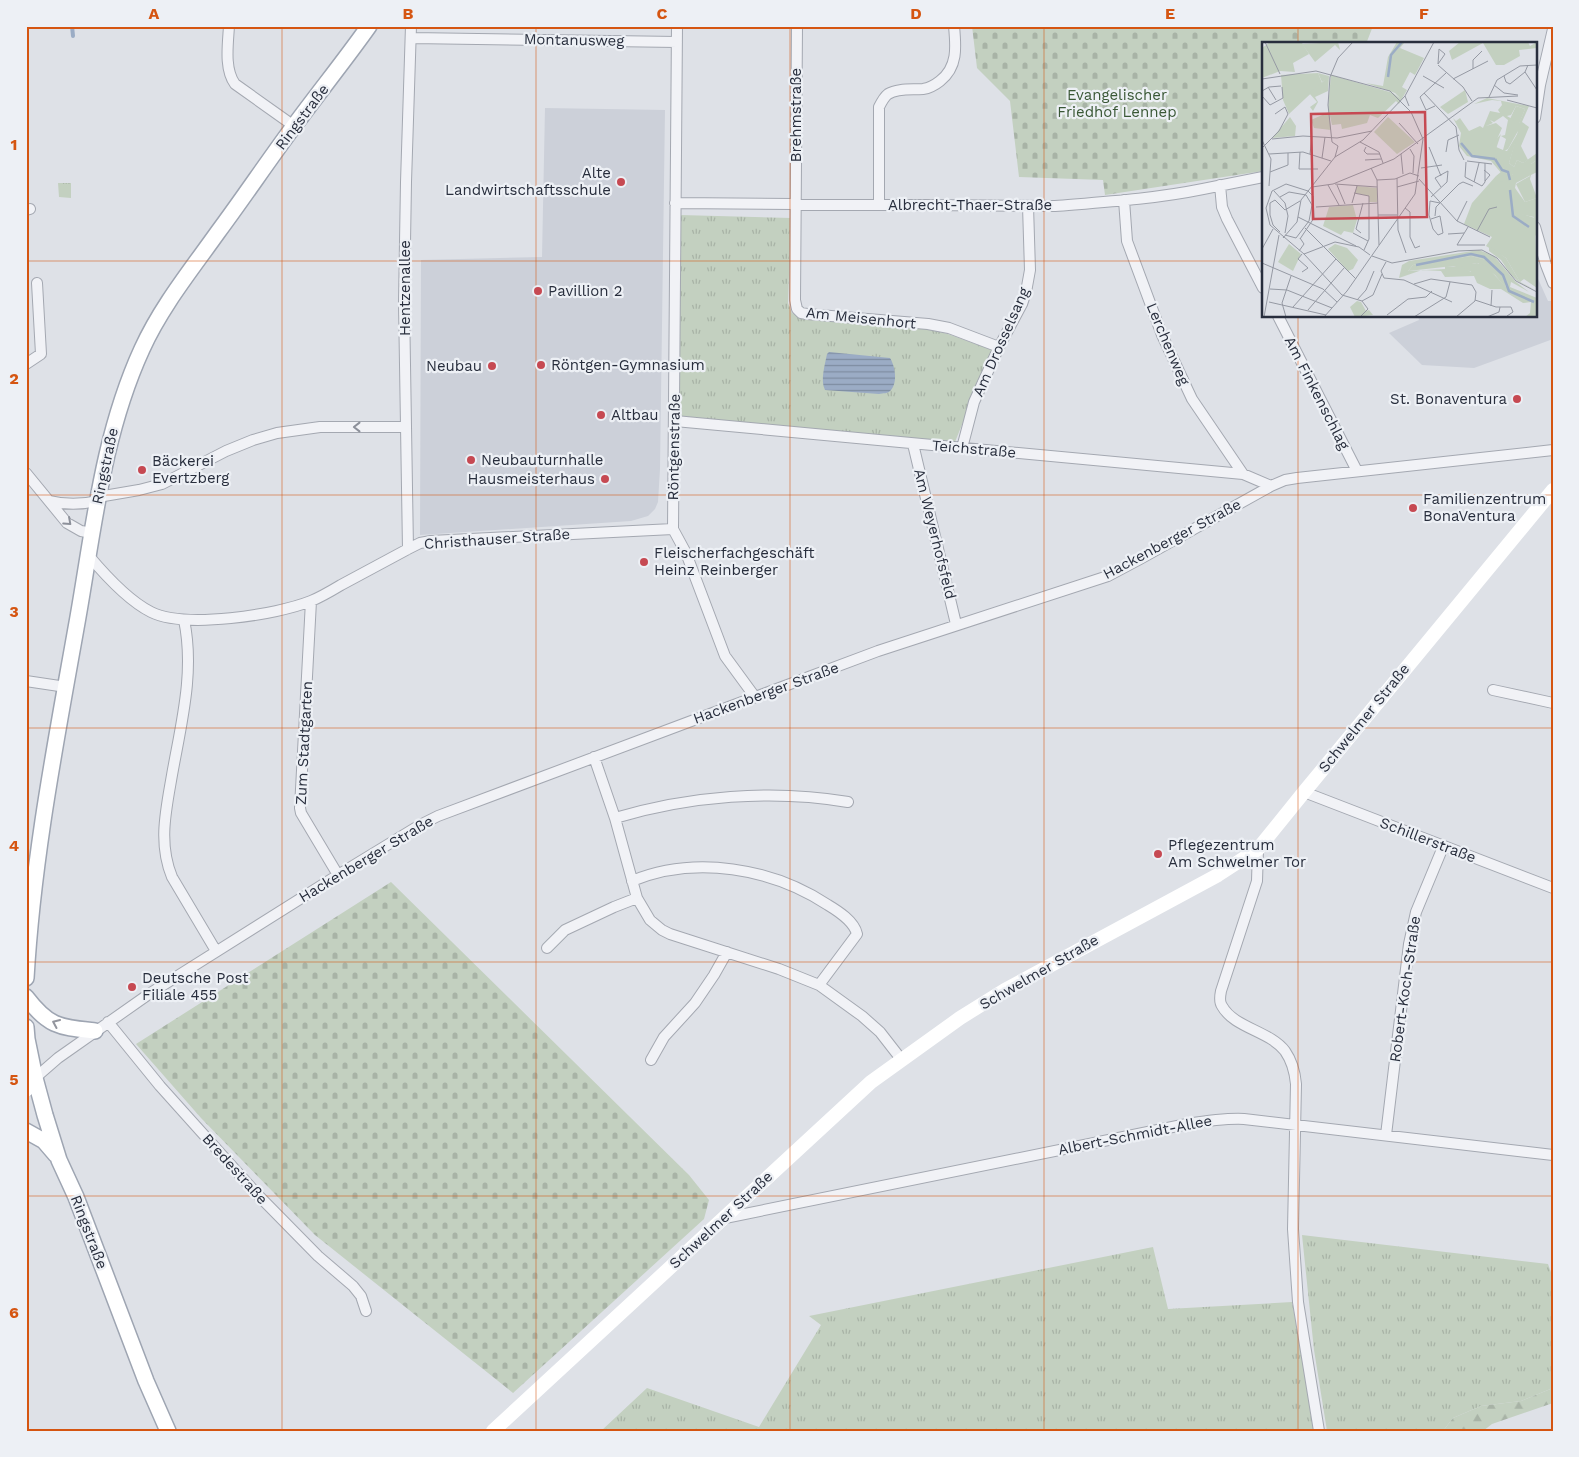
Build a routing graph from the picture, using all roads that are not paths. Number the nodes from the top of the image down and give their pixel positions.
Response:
1 (230, 26) edge
2 (370, 26) edge
3 (411, 26) edge
4 (677, 26) edge
5 (797, 26) edge
6 (954, 26) edge
7 (1553, 29) edge
8 (412, 38) junction
9 (677, 42) junction
10 (1536, 112) edge
11 (294, 126) junction
12 (1262, 177) edge
13 (1220, 185) junction
14 (1124, 200) junction
15 (675, 203) junction
16 (796, 204) junction
17 (879, 204) junction
18 (1028, 206) junction
19 (1536, 230) edge
20 (37, 283) dead end
21 (1553, 284) edge
22 (1262, 286) edge
23 (1279, 318) edge
24 (999, 347) junction
25 (26, 364) edge
26 (675, 421) junction
27 (406, 427) junction
28 (913, 444) junction
29 (962, 448) junction
30 (1553, 450) edge
31 (1357, 471) junction
32 (26, 473) edge
33 (1243, 474) junction
34 (1271, 486) junction
35 (1553, 490) edge
36 (98, 499) junction
37 (50, 501) junction
38 (673, 529) junction
39 (92, 533) junction
40 (408, 549) junction
41 (89, 556) junction
42 (311, 601) junction
43 (184, 620) junction
44 (956, 624) junction
45 (26, 680) edge
46 (66, 687) junction
47 (1493, 690) dead end
48 (755, 697) junction
49 (1553, 703) edge
50 (594, 757) junction
51 (1304, 792) junction
52 (848, 802) dead end
53 (615, 818) junction
54 (1443, 847) junction
55 (1258, 849) junction
56 (338, 875) junction
57 (632, 881) junction
58 (1553, 888) edge
59 (637, 898) junction
60 (547, 948) dead end
61 (216, 951) junction
62 (727, 952) junction
63 (26, 978) edge
64 (819, 984) junction
65 (26, 997) edge
66 (108, 1022) junction
67 (26, 1027) edge
68 (95, 1031) junction
69 (901, 1059) junction
70 (651, 1060) dead end
71 (29, 1083) edge
72 (1295, 1126) junction
73 (26, 1131) edge
74 (1386, 1135) junction
75 (1553, 1155) edge
76 (59, 1160) junction
77 (722, 1219) junction
78 (366, 1311) dead end
79 (168, 1431) edge
80 (493, 1431) edge
81 (1319, 1431) edge

1 - 11 street
2 - 11 main road, Ringstraße
3 - 8 street, Hentzenallee
4 - 9 street, Röntgenstraße
5 - 16 street, Brehmstraße
6 - 17 street
7 - 10 street
8 - 9 street, Montanusweg
8 - 27 street, Hentzenallee
9 - 15 street, Röntgenstraße
11 - 36 main road, Ringstraße
12 - 13 street, Albrecht-Thaer-Straße
13 - 14 street, Albrecht-Thaer-Straße
13 - 22 street
14 - 18 street, Albrecht-Thaer-Straße
14 - 33 street, Lerchenweg
15 - 16 street, Albrecht-Thaer-Straße
15 - 26 street, Röntgenstraße
16 - 17 street, Albrecht-Thaer-Straße
16 - 24 street, Am Meisenhort
17 - 18 street, Albrecht-Thaer-Straße
18 - 24 street, Am Drosselsang
19 - 21 street
20 - 25 street
23 - 31 street, Am Finkenschlag
24 - 29 street, Am Drosselsang
26 - 28 street, Teichstraße
26 - 38 street, Röntgenstraße
27 -> 36 street
27 - 40 street, Hentzenallee
28 - 29 street, Teichstraße
28 - 44 street, Am Weyerhofsfeld
29 - 33 street, Teichstraße
30 - 31 street, Hackenberger Straße
31 - 34 street, Hackenberger Straße
32 - 37 street
33 - 34 street, Teichstraße
34 - 44 street, Hackenberger Straße
35 - 51 street, Schwelmer Straße
36 - 37 street
36 - 39 main road, Ringstraße
37 -> 39 street
38 - 40 street, Christhauser Straße
38 - 48 street, Röntgenstraße
39 - 41 main road, Ringstraße
40 - 42 street, Christhauser Straße
41 - 43 street, Christhauser Straße
41 - 46 main road, Ringstraße
42 - 43 street, Christhauser Straße
42 - 56 street, Zum Stadtgarten
43 - 61 street
44 - 48 street, Hackenberger Straße
45 - 46 street
46 - 63 main road, Ringstraße
47 - 49 street
48 - 50 street, Hackenberger Straße
50 - 53 street
50 - 56 street, Hackenberger Straße
51 - 54 street, Schillerstraße
51 - 55 street, Schwelmer Straße
52 - 53 street
53 - 57 street
54 - 58 street, Schillerstraße
54 - 74 street, Robert-Koch-Straße
55 - 69 street, Schwelmer Straße
55 - 72 street
56 - 61 street, Hackenberger Straße
57 - 59 street
57 - 64 street
59 - 60 street
59 - 62 street
61 - 66 street, Hackenberger Straße
62 - 64 street
62 - 70 street
64 - 69 street
68 -> 65 main road
66 - 68 street, Hackenberger Straße
66 - 78 street, Bredestraße
67 - 71 main road, Ringstraße
68 - 71 street, Hackenberger Straße
69 - 77 street, Schwelmer Straße
71 - 76 main road, Ringstraße
72 - 74 street, Albert-Schmidt-Allee
72 - 77 street, Albert-Schmidt-Allee
72 - 81 street
73 - 76 main road
74 - 75 street, Albert-Schmidt-Allee
76 - 79 main road, Ringstraße
77 - 80 street, Schwelmer Straße

